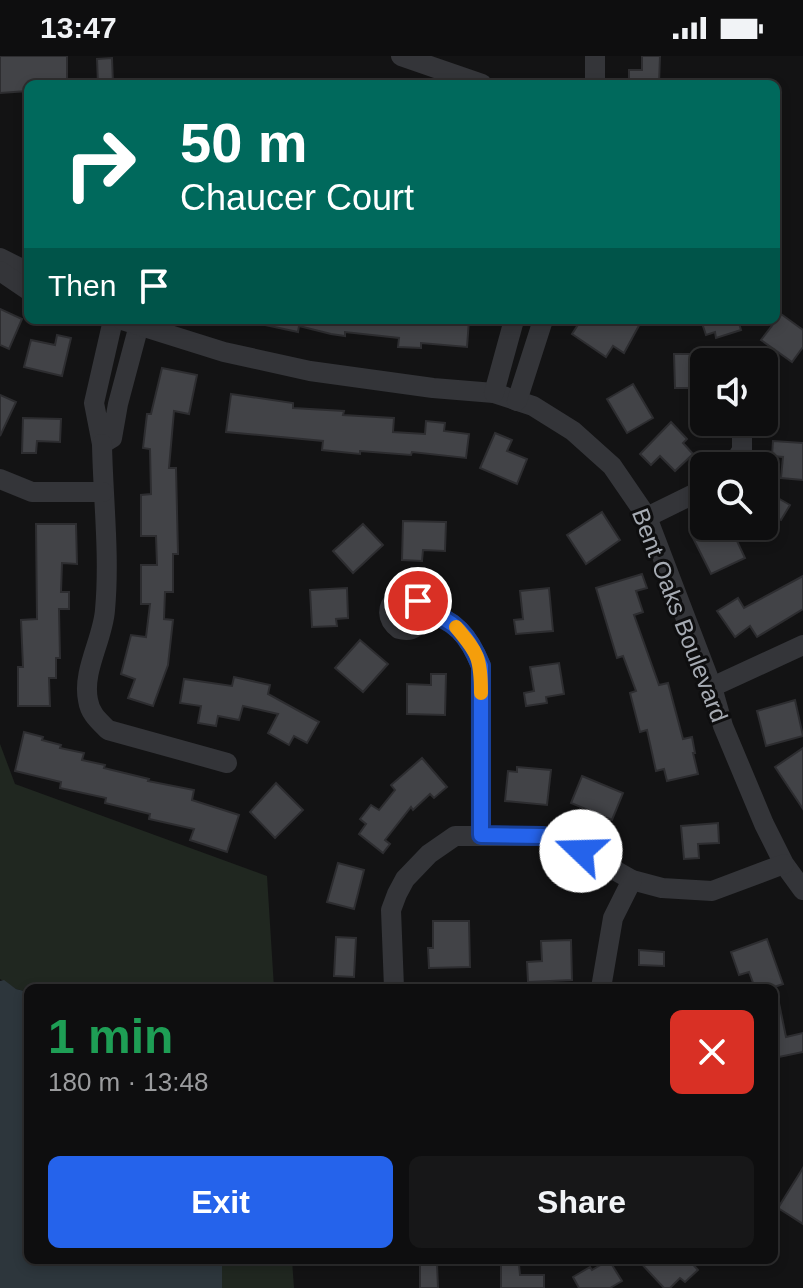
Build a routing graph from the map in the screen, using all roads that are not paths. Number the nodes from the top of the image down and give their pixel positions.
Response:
1 (401, 56) edge
2 (595, 56) edge
3 (470, 80) edge
4 (595, 80) edge
5 (0, 258) edge
6 (24, 270) edge
7 (0, 271) edge
8 (24, 287) edge
9 (112, 324) edge
10 (131, 324) edge
11 (136, 324) edge
12 (513, 324) edge
13 (542, 324) edge
14 (494, 393) junction
15 (517, 401) junction
16 (102, 444) junction
17 (0, 479) edge
18 (103, 492) junction
19 (690, 496) edge
20 (647, 517) junction
21 (423, 611) dead end
22 (803, 645) edge
23 (712, 687) junction
24 (227, 763) dead end
25 (481, 835) junction
26 (784, 864) junction
27 (632, 880) junction
28 (803, 890) edge
29 (394, 984) edge
30 (602, 984) edge

1 - 3 street
2 - 4 street
5 - 6 street
7 - 8 street
9 - 16 street
10 - 16 street
11 - 14 street, Bent Oaks Boulevard
12 - 14 street
13 - 15 street
14 - 15 street, Bent Oaks Boulevard
15 - 20 street, Bent Oaks Boulevard
16 - 18 street
17 - 18 street
18 - 24 street
19 - 20 street
20 - 23 street, Bent Oaks Boulevard
21 - 25 street
22 - 23 street
23 - 26 street, Bent Oaks Boulevard
25 - 27 street
25 - 29 street
26 - 27 street
26 - 28 street, Bent Oaks Boulevard
27 - 30 street

